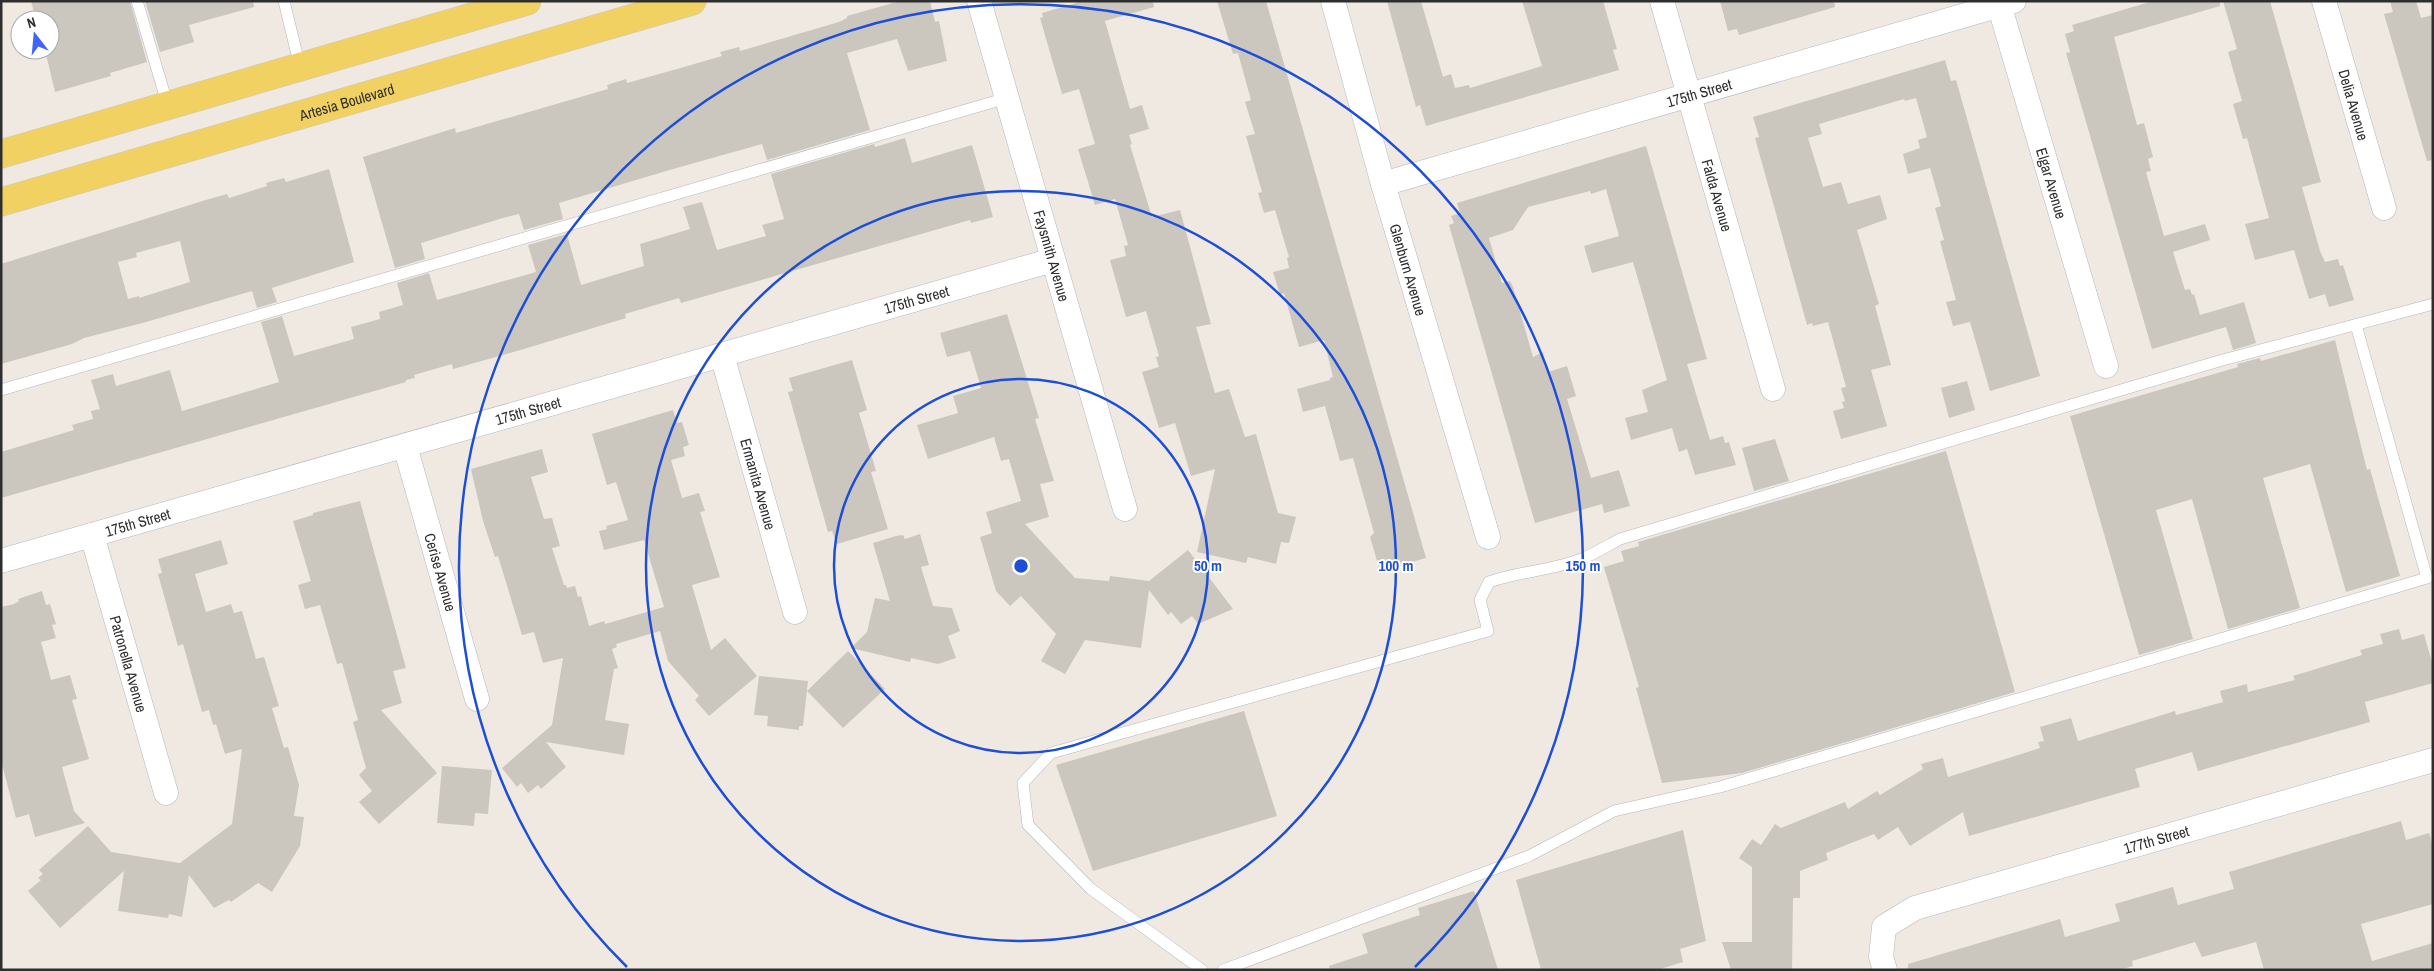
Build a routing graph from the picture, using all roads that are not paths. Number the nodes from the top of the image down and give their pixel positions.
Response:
1 (137, 1) edge
2 (284, 1) edge
3 (527, 1) edge
4 (692, 1) edge
5 (979, 1) edge
6 (1333, 1) edge
7 (1662, 1) edge
8 (2324, 1) edge
9 (2004, 3) edge
10 (300, 67) junction
11 (1689, 95) junction
12 (1007, 98) junction
13 (168, 106) junction
14 (1, 154) edge
15 (1383, 184) junction
16 (1, 202) edge
17 (2384, 208) dead end
18 (1053, 260) junction
19 (2433, 304) edge
20 (2356, 325) junction
21 (722, 356) junction
22 (2106, 366) dead end
23 (1773, 389) dead end
24 (1, 390) edge
25 (405, 446) junction
26 (1125, 510) dead end
27 (92, 535) junction
28 (1488, 538) dead end
29 (1, 561) edge
30 (795, 612) dead end
31 (477, 699) dead end
32 (2433, 760) edge
33 (166, 793) dead end
34 (1202, 970) edge
35 (1223, 970) edge
36 (1885, 970) edge

1 - 13 lane
2 - 10 lane
3 - 10 main road
4 - 16 main road, Artesia Boulevard
5 - 12 street, Faysmith Avenue
6 - 15 street, Glenburn Avenue
7 - 11 street, Falda Avenue
8 - 17 street, Delia Avenue
9 - 11 street, 175th Street
9 - 22 street, Elgar Avenue
10 - 13 main road
11 - 15 street, 175th Street
11 - 23 street, Falda Avenue
12 - 18 street, Faysmith Avenue
12 - 24 lane
13 - 14 main road
15 - 28 street, Glenburn Avenue
18 - 21 street, 175th Street
18 - 26 street, Faysmith Avenue
19 - 20 lane
20 - 34 lane
20 - 35 lane
21 - 25 street, 175th Street
21 - 30 street, Ermanita Avenue
25 - 27 street, 175th Street
25 - 31 street, Cerise Avenue
27 - 29 street, 175th Street
27 - 33 street, Patronella Avenue
32 - 36 street, 177th Street

